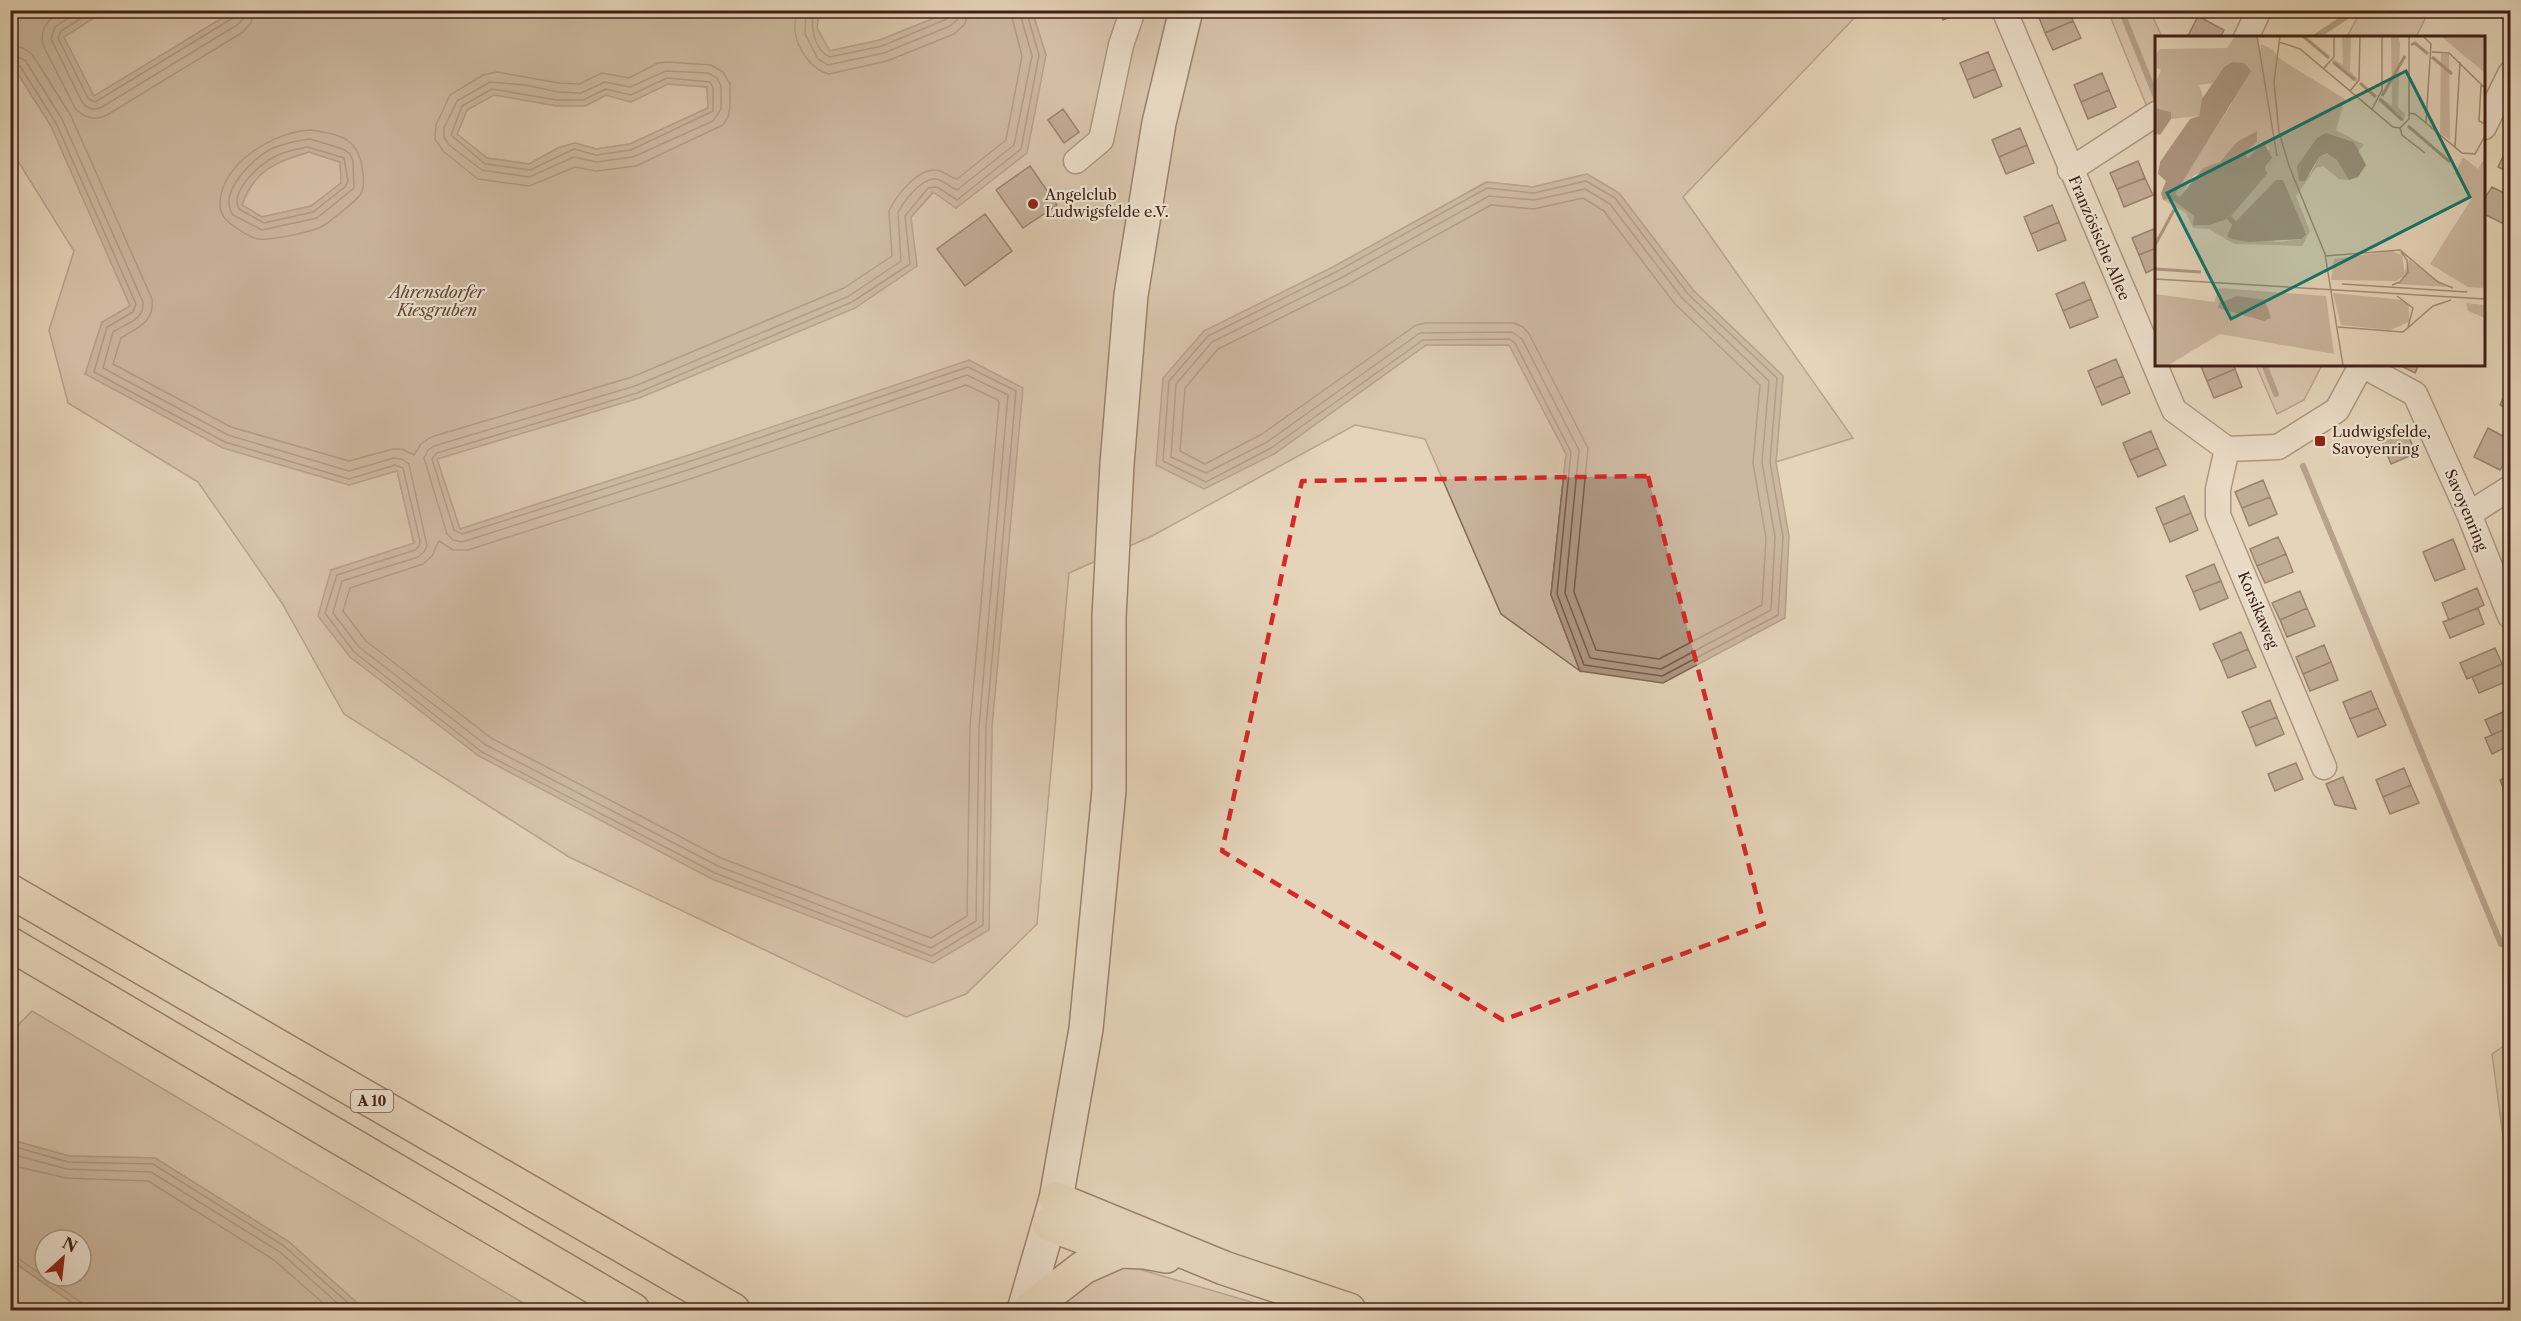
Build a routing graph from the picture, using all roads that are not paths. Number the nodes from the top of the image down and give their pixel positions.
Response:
1 (1133, 10) edge
2 (1186, 10) edge
3 (2004, 10) edge
4 (2259, 10) edge
5 (2247, 36) edge
6 (2511, 74) edge
7 (2155, 115) edge
8 (2485, 125) edge
9 (1077, 161) dead end
10 (2070, 170) junction
11 (2361, 366) edge
12 (2364, 366) edge
13 (2228, 449) junction
14 (2511, 488) edge
15 (2469, 514) junction
16 (2511, 616) edge
17 (2325, 767) dead end
18 (10, 891) edge
19 (10, 944) edge
20 (1052, 1211) junction
21 (1120, 1251) junction
22 (1224, 1268) junction
23 (633, 1311) edge
24 (734, 1311) edge
25 (1026, 1311) edge
26 (1349, 1311) edge

1 - 9 street
2 - 20 main road
3 - 10 street, Französische Allee
4 - 5 street
6 - 8 street
7 - 10 street
10 - 13 street, Französische Allee
11 - 13 street
12 - 15 street, Savoyenring
13 - 17 street, Korsikaweg
14 - 15 street
15 - 16 street, Savoyenring
18 - 24 highway, A 10
19 - 23 highway
20 - 21 highway
20 - 22 highway
20 - 25 main road
21 - 22 highway
21 - 25 highway
22 - 26 highway

